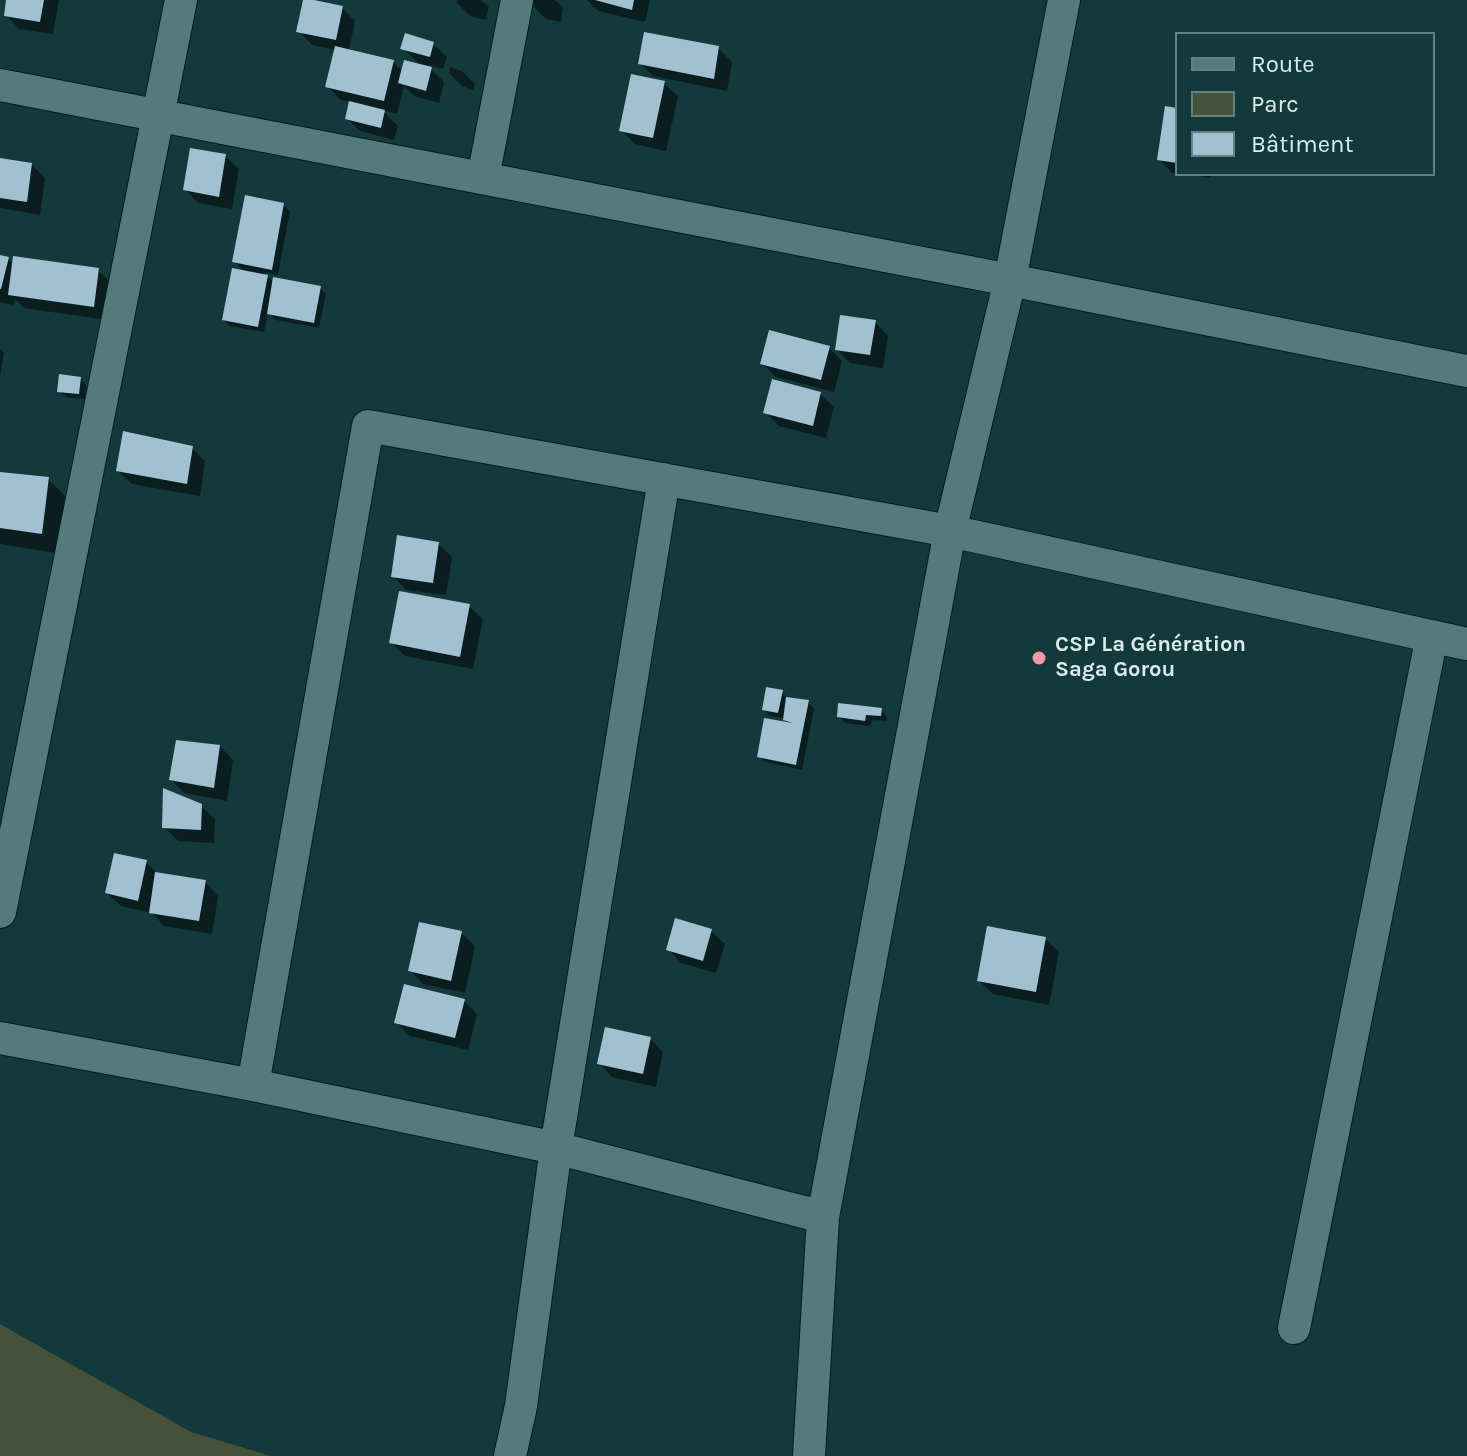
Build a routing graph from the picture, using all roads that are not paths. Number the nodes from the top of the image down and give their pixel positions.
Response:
1 (181, 0) edge
2 (517, 0) edge
3 (1053, 2) edge
4 (0, 85) edge
5 (158, 115) junction
6 (483, 178) junction
7 (1010, 280) junction
8 (1467, 371) edge
9 (664, 479) junction
10 (950, 531) junction
11 (1432, 636) junction
12 (1467, 644) edge
13 (14, 772) edge
14 (0, 912) edge
15 (0, 1038) edge
16 (253, 1085) junction
17 (556, 1148) junction
18 (823, 1217) junction
19 (1294, 1328) dead end
20 (510, 1456) edge
21 (809, 1456) edge

1 - 5 street
2 - 6 street
3 - 7 street
4 - 5 street
5 - 6 street
5 - 13 street
6 - 7 street
7 - 8 street
7 - 10 street
9 - 10 street
9 - 16 street
9 - 17 street
10 - 11 street
10 - 18 street
11 - 12 street
11 - 19 street
13 - 14 street
15 - 16 street
16 - 17 street
17 - 18 street
17 - 20 street
18 - 21 street

